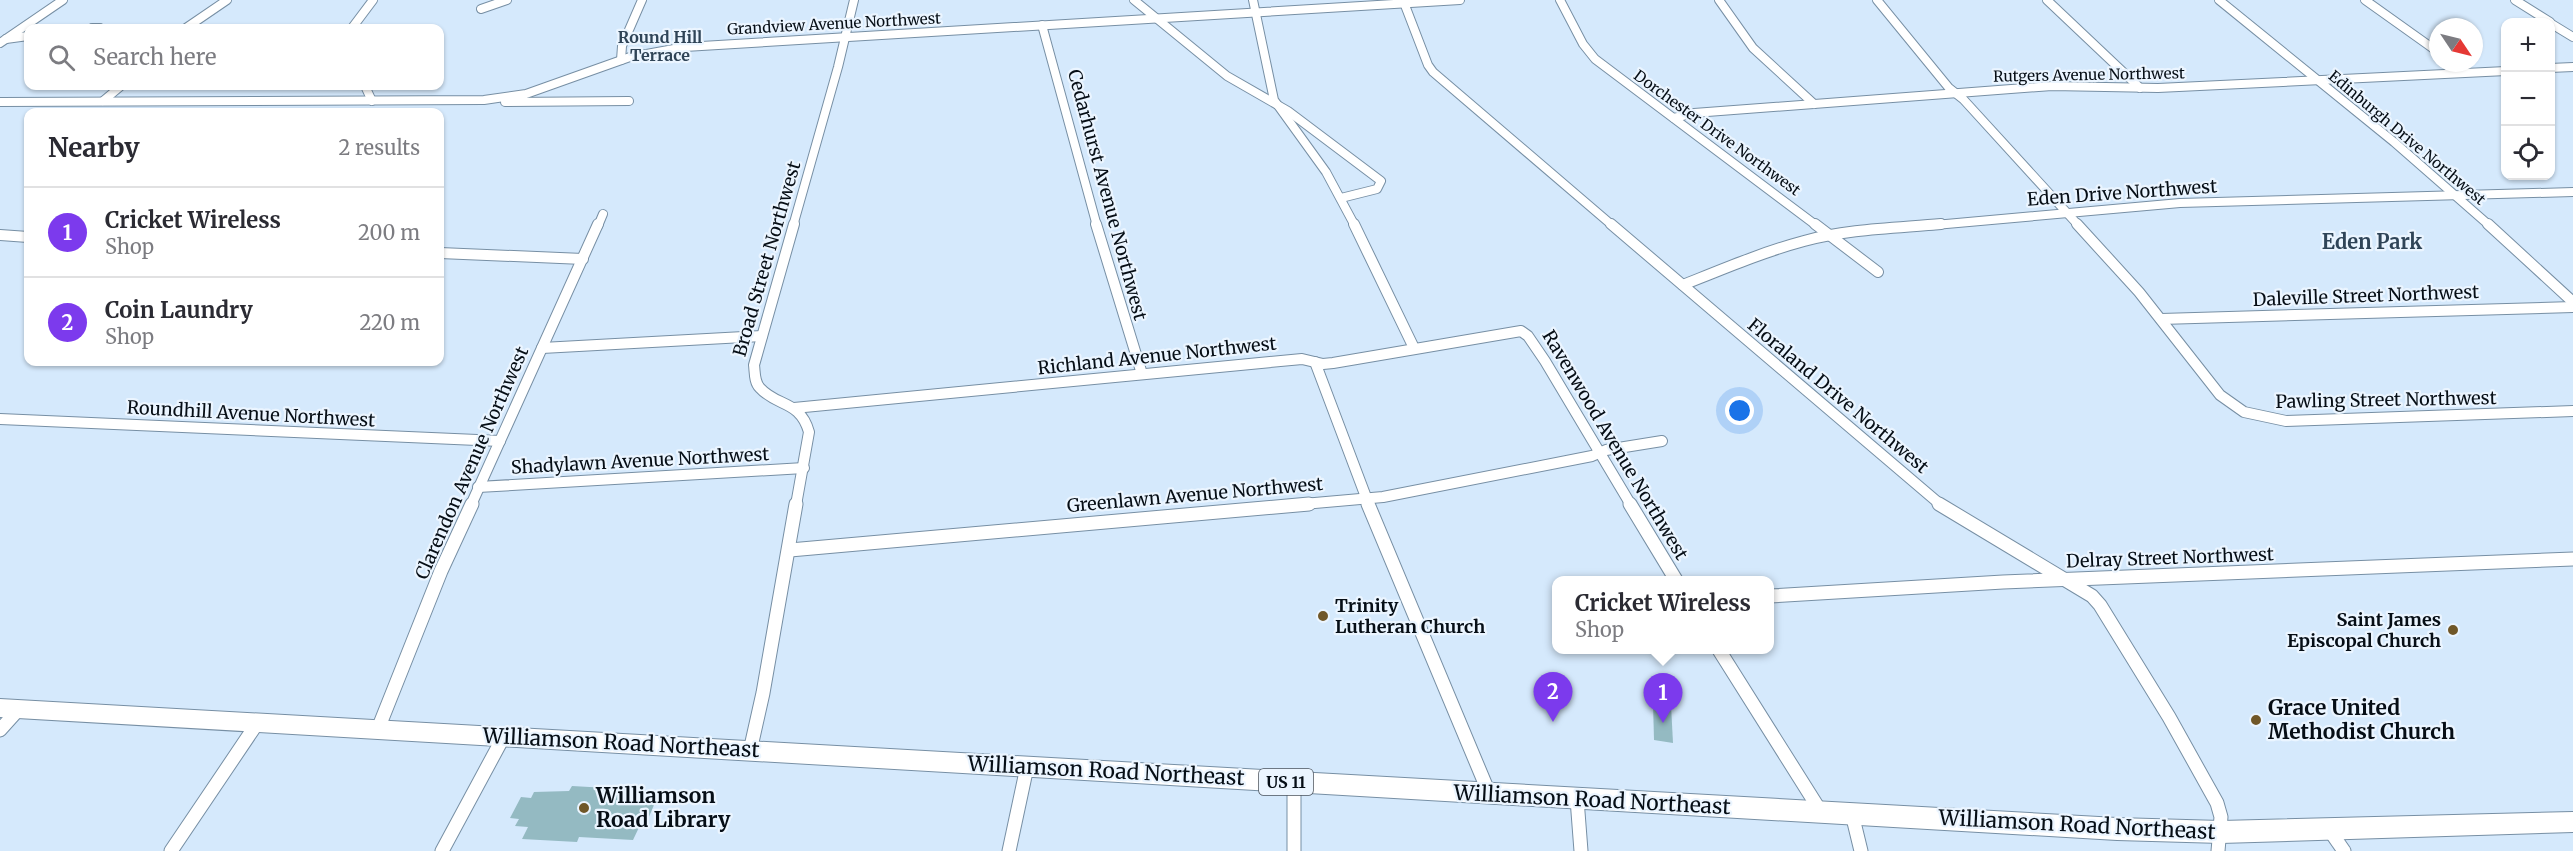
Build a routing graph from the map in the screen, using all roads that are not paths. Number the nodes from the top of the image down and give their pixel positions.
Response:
1 (63, 0) edge
2 (227, 0) edge
3 (374, 0) edge
4 (507, 0) edge
5 (642, 0) edge
6 (854, 0) edge
7 (1134, 0) edge
8 (1253, 0) edge
9 (1460, 0) edge
10 (1560, 0) edge
11 (1719, 0) edge
12 (1877, 0) edge
13 (2047, 0) edge
14 (2219, 0) edge
15 (2365, 0) edge
16 (2515, 0) edge
17 (1403, 2) edge
18 (481, 9) dead end
19 (1256, 12) junction
20 (1155, 18) junction
21 (2542, 18) edge
22 (27, 24) edge
23 (192, 24) edge
24 (354, 24) edge
25 (1042, 25) junction
26 (24, 26) edge
27 (2555, 26) edge
28 (24, 37) edge
29 (846, 37) junction
30 (2573, 38) edge
31 (1, 41) edge
32 (2429, 46) edge
33 (621, 60) junction
34 (2573, 67) edge
35 (2555, 68) edge
36 (2501, 71) edge
37 (2467, 73) joint
38 (2317, 80) junction
39 (2139, 87) junction
40 (116, 90) edge
41 (367, 90) edge
42 (1955, 93) junction
43 (484, 100) junction
44 (103, 101) junction
45 (372, 101) junction
46 (629, 101) dead end
47 (0, 102) edge
48 (1276, 104) junction
49 (1814, 104) junction
50 (1674, 117) junction
51 (2573, 192) edge
52 (2456, 195) junction
53 (1341, 198) junction
54 (2065, 213) junction
55 (603, 214) dead end
56 (0, 235) edge
57 (1832, 235) junction
58 (24, 237) edge
59 (444, 253) edge
60 (583, 258) junction
61 (1878, 272) dead end
62 (1683, 285) junction
63 (2573, 302) edge
64 (2573, 307) edge
65 (2161, 319) junction
66 (1521, 332) joint
67 (762, 336) junction
68 (542, 348) junction
69 (1414, 348) junction
70 (1315, 362) junction
71 (1142, 374) junction
72 (794, 408) junction
73 (2573, 411) edge
74 (0, 419) edge
75 (500, 441) junction
76 (1662, 441) dead end
77 (1599, 453) junction
78 (804, 468) junction
79 (478, 487) junction
80 (1366, 498) junction
81 (790, 550) junction
82 (2573, 559) edge
83 (1674, 576) edge
84 (2066, 580) junction
85 (1774, 596) edge
86 (1722, 654) edge
87 (9, 709) edge
88 (258, 722) junction
89 (378, 729) junction
90 (0, 730) edge
91 (504, 736) junction
92 (750, 751) junction
93 (1027, 767) junction
94 (1294, 782) junction
95 (1489, 794) junction
96 (1577, 799) junction
97 (1822, 812) junction
98 (1852, 814) junction
99 (2573, 822) edge
100 (2328, 828) junction
101 (2219, 841) edge
102 (171, 851) edge
103 (442, 851) edge
104 (1008, 851) edge
105 (1294, 851) edge
106 (1581, 851) edge
107 (1861, 851) edge
108 (2344, 851) edge

1 - 22 street
2 - 23 street
3 - 24 street
4 - 18 street
5 - 33 street
6 - 29 street, Broad Street Northwest
7 - 20 street
8 - 19 street
9 - 17 street, Grandview Avenue Northwest
10 - 50 street, Dorchester Drive Northwest
11 - 49 street
12 - 42 street, Pawling Street Northwest
13 - 39 street
14 - 38 street, Edinburgh Drive Northwest
15 - 32 street
16 - 21 street
17 - 19 street, Grandview Avenue Northwest
17 - 62 street, Floraland Drive Northwest
19 - 20 street, Grandview Avenue Northwest
19 - 48 street
20 - 25 street, Grandview Avenue Northwest
20 - 48 street
25 - 29 street, Grandview Avenue Northwest
25 - 71 street, Cedarhurst Avenue Northwest
26 - 31 street
27 - 30 street
28 - 31 street
29 - 33 street, Grandview Avenue Northwest
29 - 67 street, Broad Street Northwest
33 - 43 street, Grandview Avenue Northwest
34 - 35 street
36 - 37 street, Rutgers Avenue Northwest
37 - 38 street, Rutgers Avenue Northwest
38 - 39 street, Rutgers Avenue Northwest
38 - 52 street, Edinburgh Drive Northwest
39 - 42 street, Rutgers Avenue Northwest
40 - 44 street
41 - 45 street
42 - 49 street, Rutgers Avenue Northwest
42 - 54 street, Pawling Street Northwest
43 - 45 street, Grandview Avenue Northwest
43 - 46 street
44 - 45 street, Grandview Avenue Northwest
44 - 47 street, Grandview Avenue Northwest
48 - 53 street
48 - 53 street
49 - 50 street, Rutgers Avenue Northwest
50 - 57 street, Dorchester Drive Northwest
51 - 52 street, Eden Drive Northwest
52 - 54 street, Eden Drive Northwest
52 - 63 street, Edinburgh Drive Northwest
53 - 69 street
54 - 57 street, Eden Drive Northwest
54 - 65 street, Pawling Street Northwest
55 - 60 street, Clarendon Avenue Northwest
56 - 58 street
57 - 61 street, Dorchester Drive Northwest
57 - 62 street, Eden Drive Northwest
59 - 60 street
60 - 68 street, Clarendon Avenue Northwest
62 - 84 street, Floraland Drive Northwest
64 - 65 street, Daleville Street Northwest
65 - 73 street, Pawling Street Northwest
66 - 69 street, Richland Avenue Northwest
66 - 77 street, Ravenwood Avenue Northwest
67 - 68 street
67 - 72 street, Broad Street Northwest
68 - 75 street, Clarendon Avenue Northwest
69 - 70 street, Richland Avenue Northwest
70 - 71 street, Richland Avenue Northwest
70 - 80 street
71 - 72 street, Richland Avenue Northwest
72 - 78 street, Broad Street Northwest
74 - 75 street, Roundhill Avenue Northwest
75 - 79 street, Clarendon Avenue Northwest
76 - 77 street, Greenlawn Avenue Northwest
77 - 80 street, Greenlawn Avenue Northwest
77 - 83 street, Ravenwood Avenue Northwest
78 - 79 street, Shadylawn Avenue Northwest
78 - 81 street, Broad Street Northwest
79 - 89 street, Clarendon Avenue Northwest
80 - 81 street, Greenlawn Avenue Northwest
80 - 95 street
81 - 92 street, Broad Street Northwest
82 - 84 street, Delray Street Northwest
84 - 85 street, Delray Street Northwest
84 - 101 street, Floraland Drive Northwest
86 - 97 street
87 - 88 main road, Williamson Road Northeast / US 11
87 - 90 street
88 - 89 main road, Williamson Road Northeast / US 11
88 - 102 street
89 - 91 main road, Williamson Road Northeast / US 11
91 - 92 main road, Williamson Road Northeast / US 11
91 - 103 street
92 - 93 main road, Williamson Road Northeast / US 11
93 - 94 main road, Williamson Road Northeast / US 11
93 - 104 street
94 - 95 main road, Williamson Road Northeast / US 11
94 - 105 street
95 - 96 main road, Williamson Road Northeast / US 11
96 - 97 main road, Williamson Road Northeast / US 11
96 - 106 street
97 - 98 main road, Williamson Road Northeast / US 11
98 - 101 main road, Williamson Road Northeast / US 11
98 - 107 street
99 - 100 main road, Williamson Road Northeast / US 11
100 - 101 main road, Williamson Road Northeast / US 11
100 - 108 street

